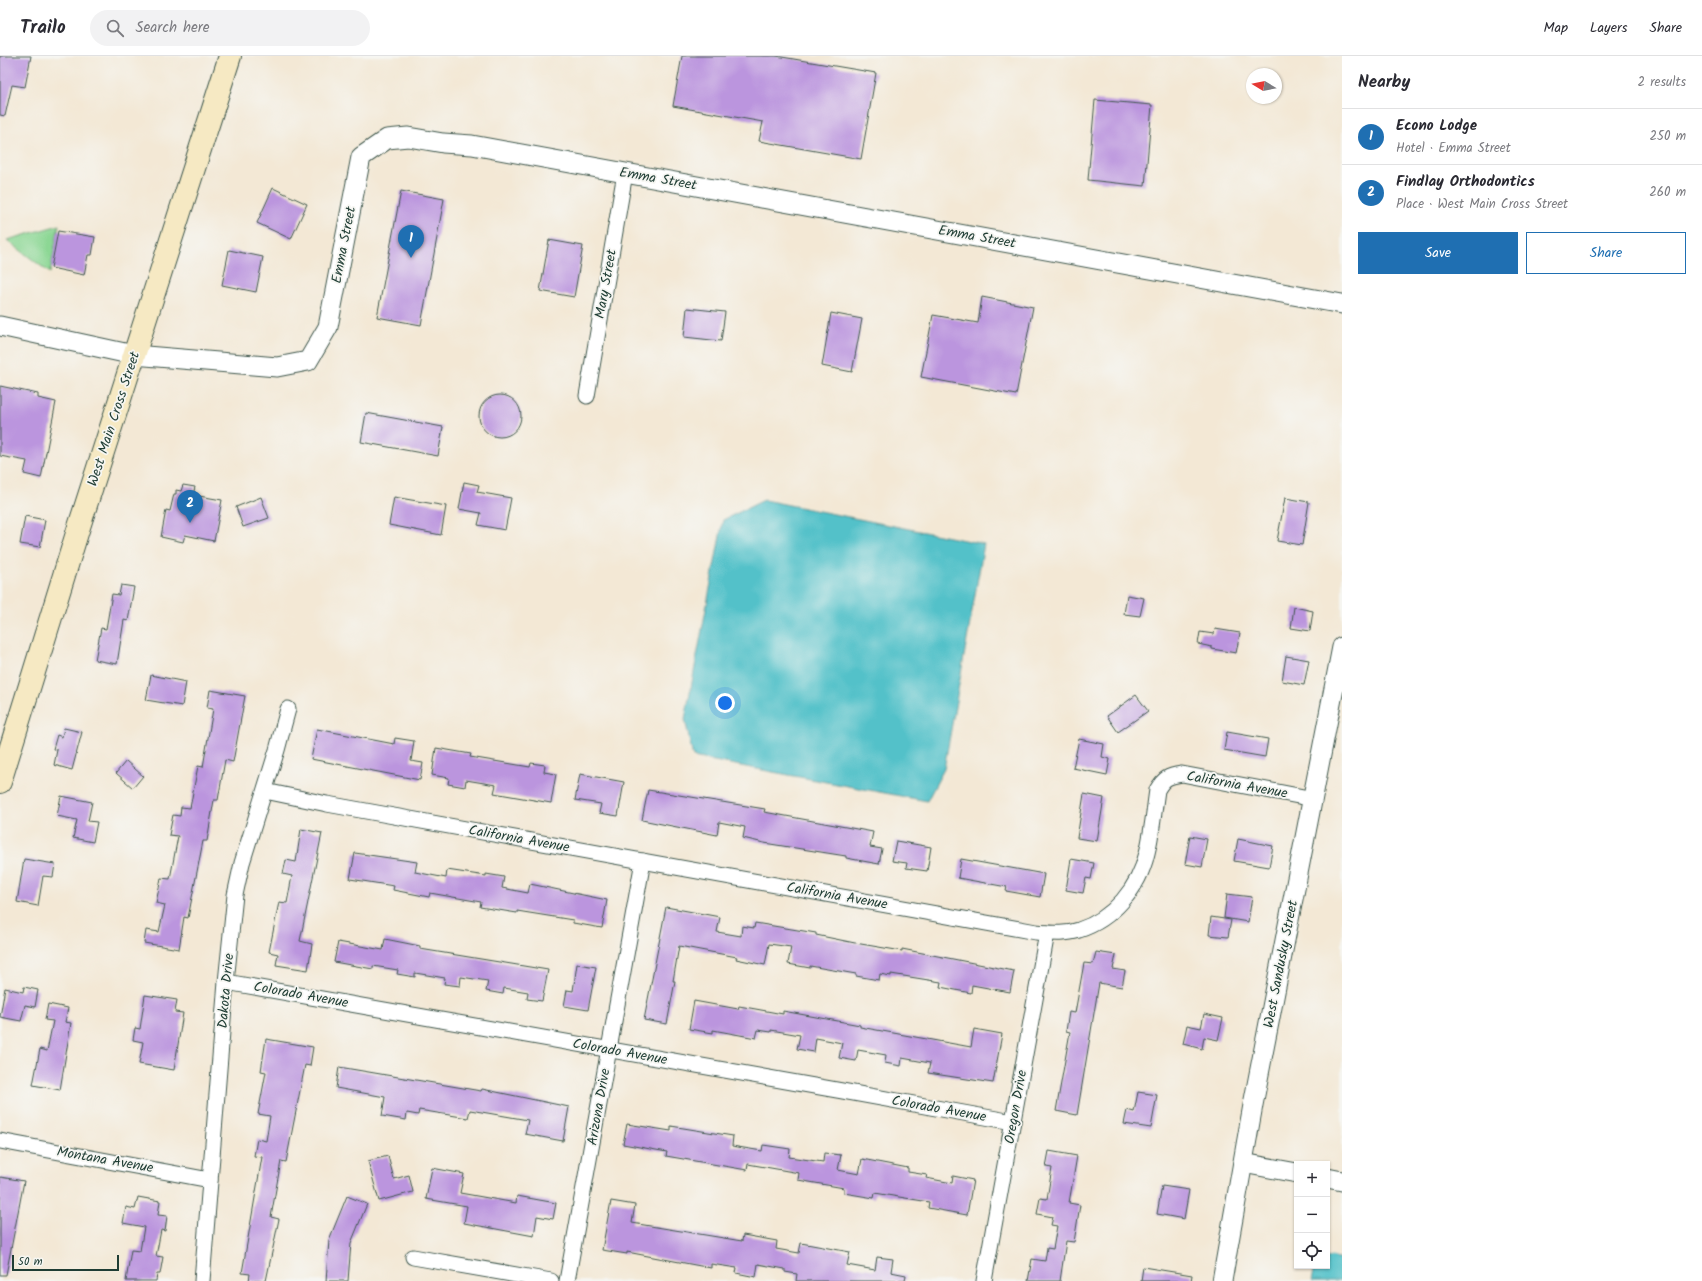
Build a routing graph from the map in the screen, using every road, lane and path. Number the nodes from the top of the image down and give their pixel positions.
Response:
1 (230, 56) edge
2 (625, 173) junction
3 (1342, 304) edge
4 (0, 326) edge
5 (134, 355) junction
6 (587, 396) dead end
7 (1342, 647) edge
8 (288, 709) dead end
9 (0, 782) edge
10 (265, 791) junction
11 (1314, 799) junction
12 (644, 861) junction
13 (1047, 933) junction
14 (226, 982) junction
15 (609, 1050) junction
16 (1013, 1122) junction
17 (0, 1141) edge
18 (1243, 1163) junction
19 (1294, 1172) edge
20 (1330, 1179) edge
21 (210, 1180) junction
22 (1342, 1181) edge
23 (412, 1257) dead end
24 (202, 1281) edge
25 (551, 1281) edge
26 (567, 1281) edge
27 (984, 1281) edge
28 (1222, 1281) edge

1 - 5 main road, West Main Cross Street
2 - 3 street, Emma Street
2 - 5 street, Emma Street
2 - 6 street, Mary Street
4 - 5 street, Emma Street
5 - 9 main road, West Main Cross Street
7 - 11 street, West Sandusky Street
8 - 10 street, Dakota Drive
10 - 12 street, California Avenue
10 - 14 street, Dakota Drive
11 - 13 street, California Avenue
11 - 18 street, West Sandusky Street
12 - 13 street, California Avenue
12 - 15 street, Arizona Drive
13 - 16 street, Oregon Drive
14 - 15 street, Colorado Avenue
14 - 21 street, Dakota Drive
15 - 16 street, Colorado Avenue
15 - 26 street, Arizona Drive
16 - 27 street, Oregon Drive
17 - 21 street, Montana Avenue
18 - 19 street
18 - 28 street, West Sandusky Street
20 - 22 street
21 - 24 street, Dakota Drive
23 - 25 street

